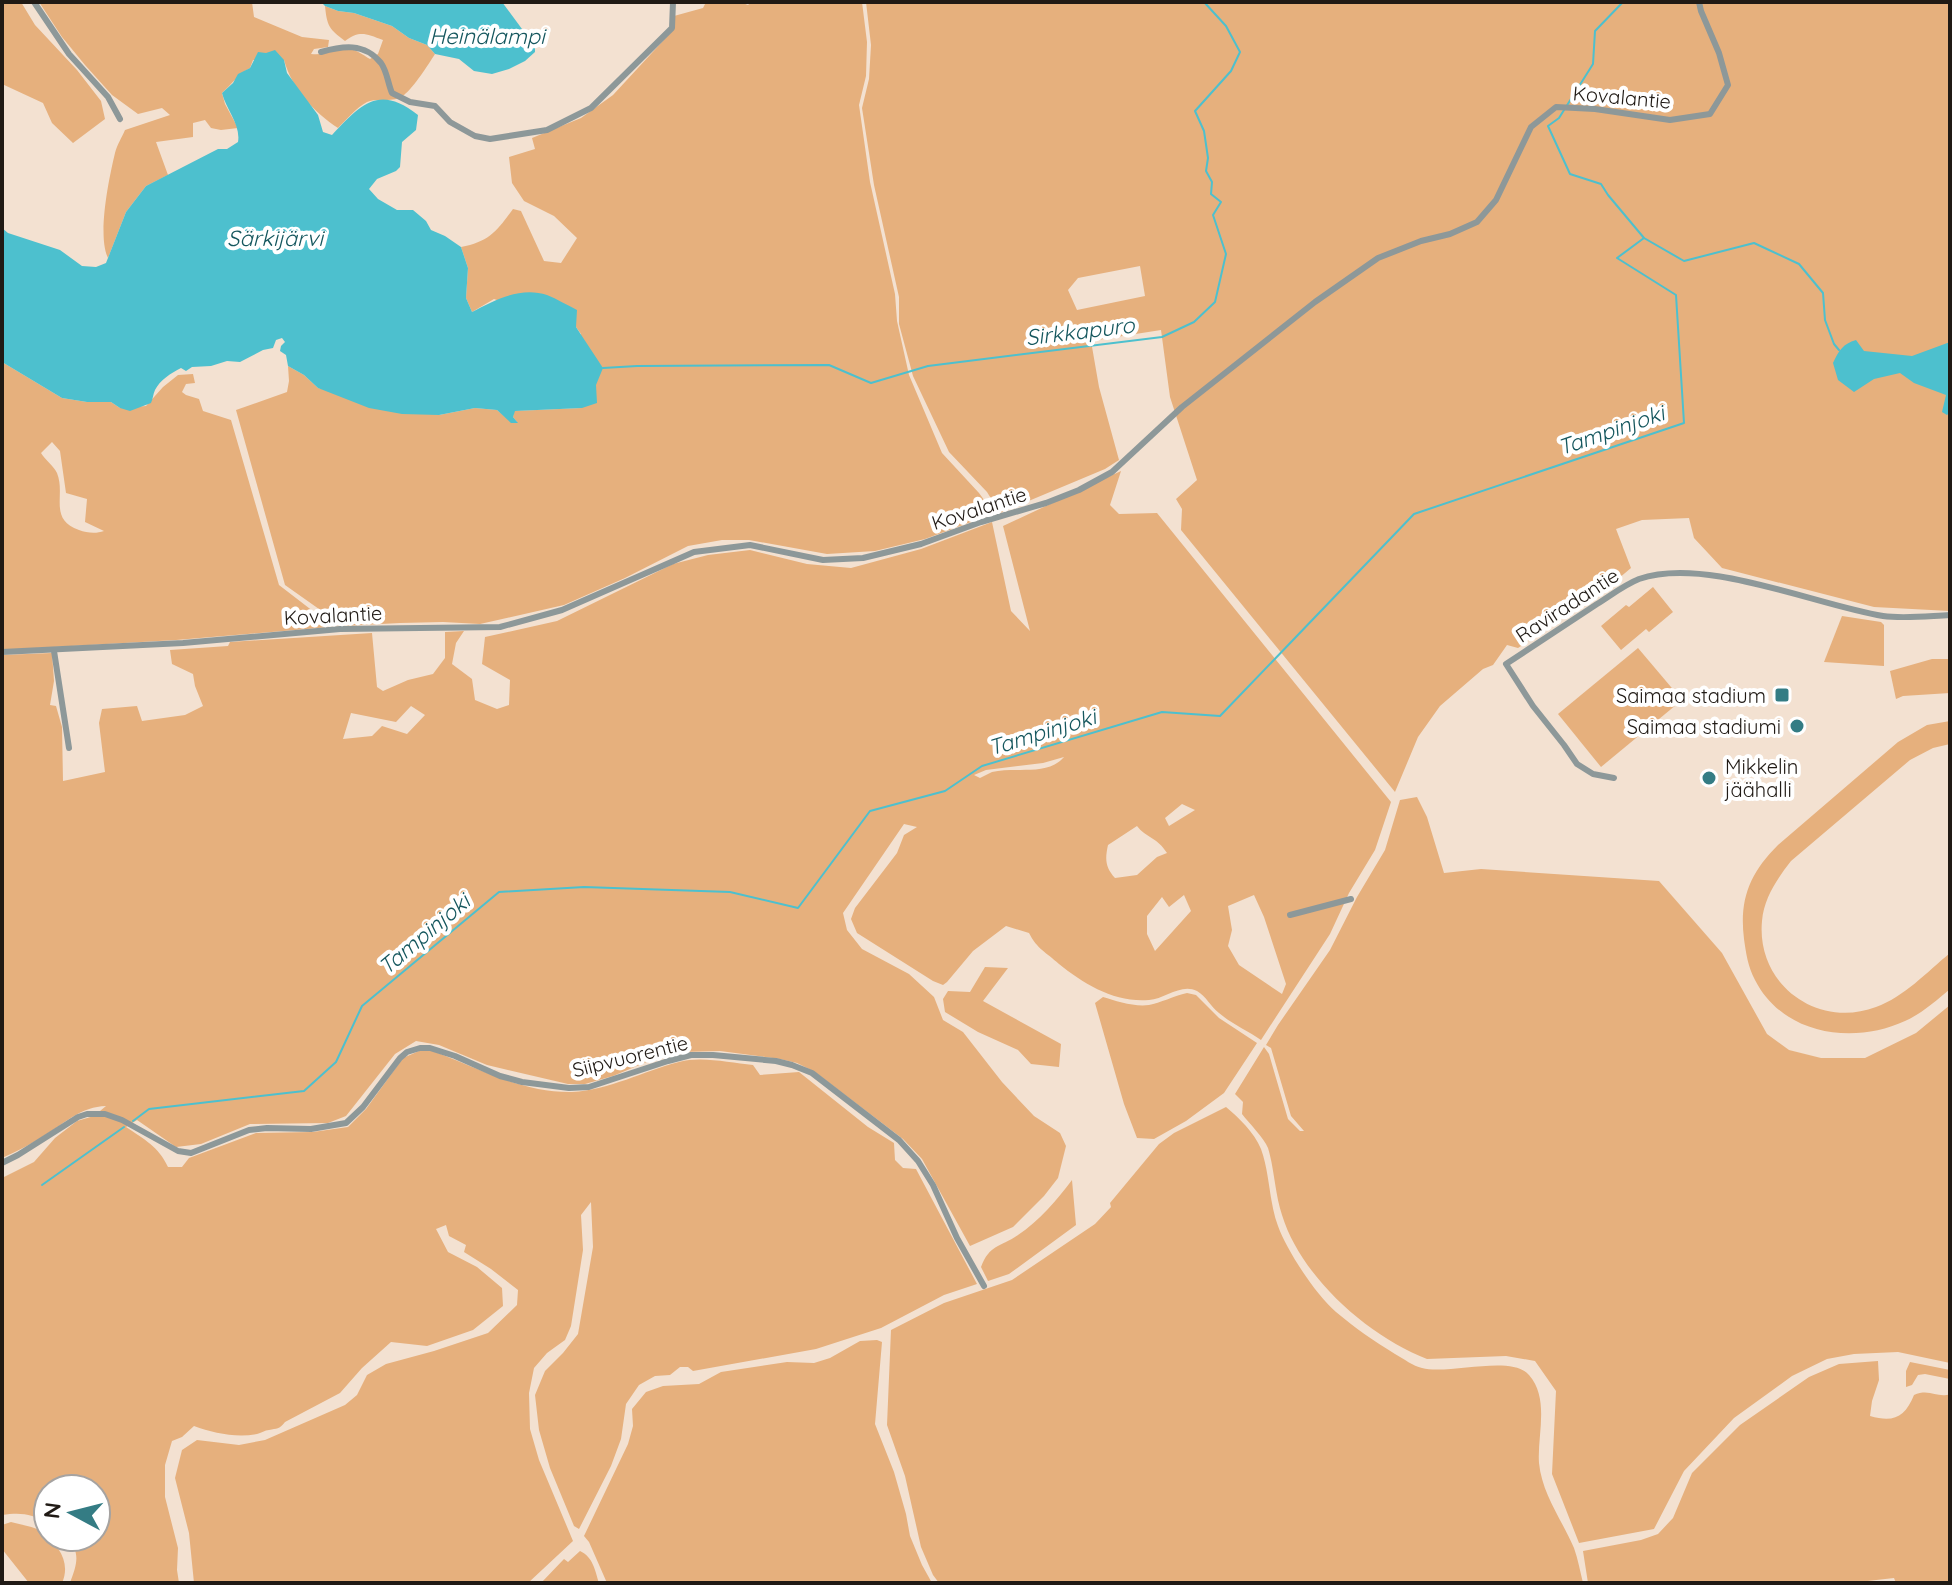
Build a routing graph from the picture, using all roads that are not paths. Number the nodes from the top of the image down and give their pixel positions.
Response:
1 (34, 2) edge
2 (673, 2) edge
3 (1699, 2) edge
4 (321, 52) dead end
5 (120, 119) dead end
6 (1950, 615) edge
7 (54, 651) junction
8 (2, 652) edge
9 (69, 748) dead end
10 (1614, 778) dead end
11 (1351, 899) dead end
12 (1290, 915) dead end
13 (2, 1163) edge
14 (984, 1286) dead end

1 - 5 street
2 - 4 street
3 - 7 street, Kovalantie
6 - 10 street, Raviradantie
7 - 8 street, Kovalantie
7 - 9 street
11 - 12 street
13 - 14 street, Siipvuorentie

